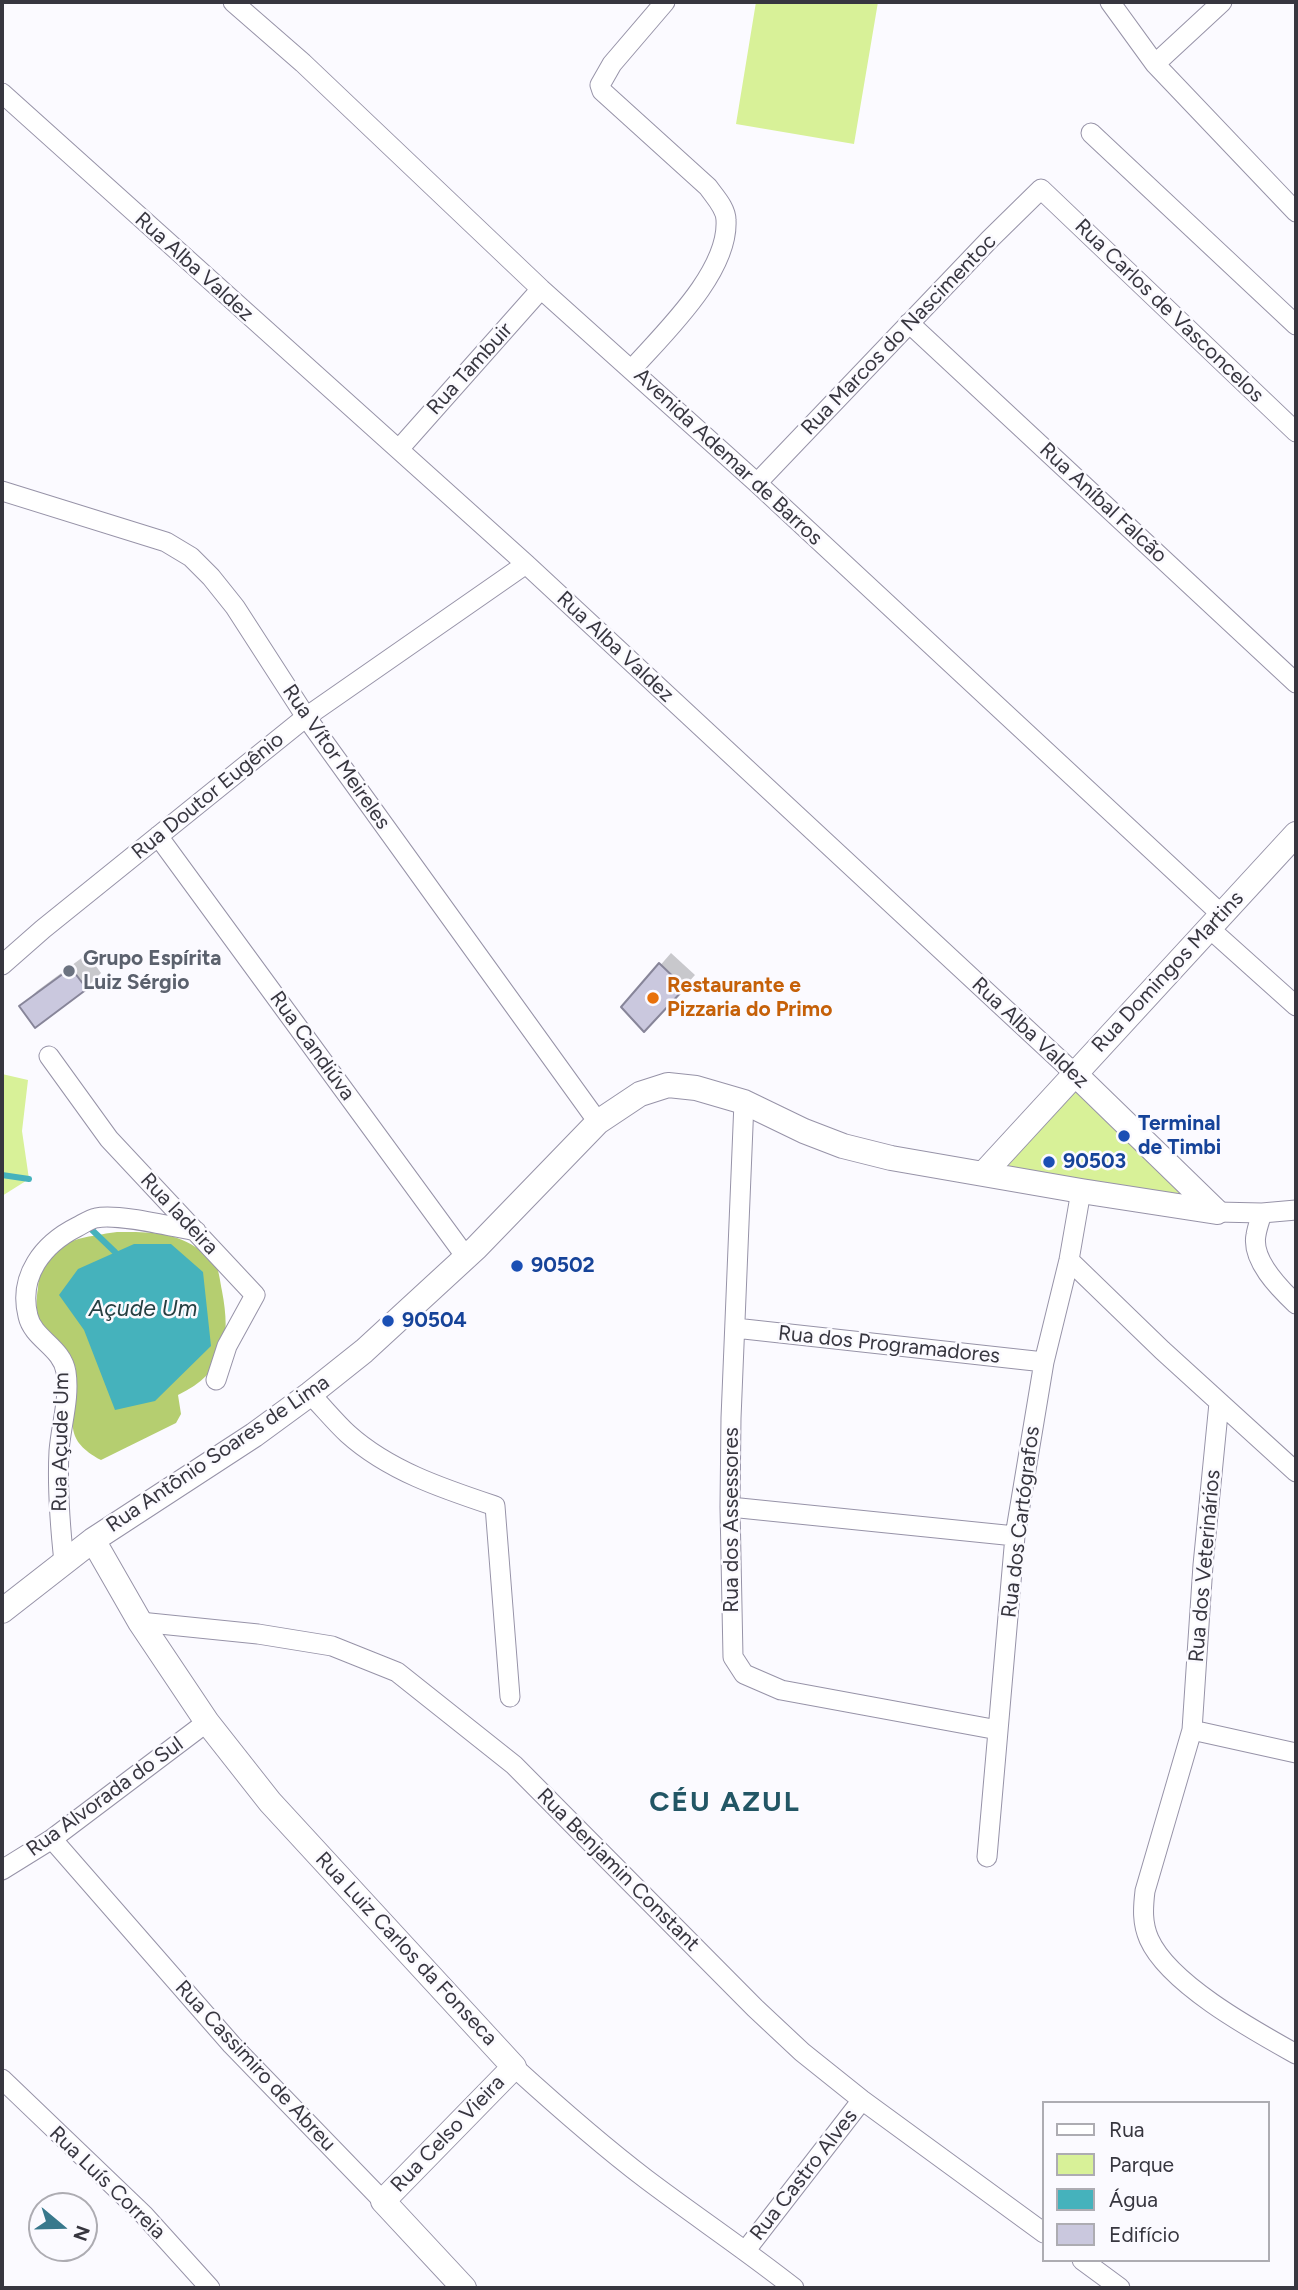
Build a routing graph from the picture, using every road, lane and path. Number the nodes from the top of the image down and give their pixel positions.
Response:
1 (233, 2) edge
2 (665, 2) edge
3 (1110, 2) edge
4 (1222, 2) edge
5 (1155, 64) junction
6 (2, 93) edge
7 (1091, 133) dead end
8 (1041, 189) joint
9 (1296, 212) edge
10 (541, 289) junction
11 (909, 323) junction
12 (1296, 325) edge
13 (632, 369) junction
14 (1296, 432) edge
15 (398, 449) junction
16 (757, 483) junction
17 (2, 491) edge
18 (526, 564) junction
19 (1296, 683) edge
20 (306, 717) junction
21 (1296, 834) edge
22 (158, 836) junction
23 (1215, 921) junction
24 (2, 965) edge
25 (1296, 1006) edge
26 (49, 1056) dead end
27 (1075, 1074) junction
28 (744, 1102) junction
29 (598, 1122) junction
30 (984, 1173) junction
31 (1081, 1191) junction
32 (1296, 1210) edge
33 (1217, 1212) junction
34 (1262, 1213) junction
35 (196, 1231) junction
36 (466, 1257) junction
37 (1069, 1260) junction
38 (1296, 1304) edge
39 (735, 1328) junction
40 (1044, 1362) junction
41 (216, 1380) dead end
42 (310, 1394) junction
43 (1219, 1403) junction
44 (1296, 1472) edge
45 (730, 1507) junction
46 (1015, 1536) junction
47 (93, 1540) junction
48 (64, 1562) junction
49 (2, 1611) edge
50 (140, 1622) junction
51 (510, 1697) dead end
52 (207, 1722) junction
53 (998, 1730) junction
54 (1192, 1730) junction
55 (1296, 1753) edge
56 (52, 1839) junction
57 (987, 1857) dead end
58 (2, 1870) edge
59 (1296, 2054) edge
60 (514, 2067) junction
61 (2, 2079) edge
62 (9, 2098) edge
63 (862, 2099) junction
64 (383, 2202) junction
65 (1042, 2231) edge
66 (746, 2250) junction
67 (1085, 2262) edge
68 (210, 2288) edge
69 (464, 2288) edge
70 (794, 2288) edge
71 (1120, 2288) edge

1 - 10 street, Avenida Ademar de Barros
2 - 13 street
3 - 5 street
4 - 5 street
5 - 9 street
6 - 15 street, Rua Alba Valdez
7 - 12 street
8 - 11 street, Rua Marcos do Nascimentoc
8 - 14 street, Rua Carlos de Vasconcelos
10 - 13 street, Avenida Ademar de Barros
10 - 15 street, Rua Tambuir
11 - 16 street, Rua Marcos do Nascimentoc
11 - 19 street, Rua Aníbal Falcão
13 - 16 street, Avenida Ademar de Barros
15 - 18 street, Rua Alba Valdez
16 - 23 street, Avenida Ademar de Barros
17 - 20 street, Rua Vítor Meireles
18 - 20 street, Rua Doutor Eugênio
18 - 27 street, Rua Alba Valdez
20 - 22 street, Rua Doutor Eugênio
20 - 29 street, Rua Vítor Meireles
21 - 23 street, Rua Domingos Martins
22 - 24 street, Rua Doutor Eugênio
22 - 36 street, Rua Candiúva
23 - 25 street, Avenida Ademar de Barros
23 - 27 street, Rua Domingos Martins
26 - 35 street, Rua ladeira
27 - 30 street, Rua Domingos Martins
27 - 33 street, Rua Alba Valdez
28 - 29 street, Rua Antônio Soares de Lima
28 - 30 street, Rua Antônio Soares de Lima
28 - 39 street, Rua dos Assessores
29 - 36 street, Rua Antônio Soares de Lima
30 - 31 street, Rua Antônio Soares de Lima
31 - 33 street, Rua Antônio Soares de Lima
31 - 37 street, Rua dos Cartógrafos
32 - 34 street, Rua Antônio Soares de Lima
33 - 34 street, Rua Antônio Soares de Lima
34 - 38 street
35 - 41 street, Rua ladeira
35 - 48 street, Rua Açude Um
36 - 42 street, Rua Antônio Soares de Lima
37 - 40 street, Rua dos Cartógrafos
37 - 43 street
39 - 40 street, Rua dos Programadores
39 - 45 street, Rua dos Assessores
40 - 46 street, Rua dos Cartógrafos
42 - 47 street, Rua Antônio Soares de Lima
42 - 51 street
43 - 44 street
43 - 54 street, Rua dos Veterinários
45 - 46 street
45 - 53 street, Rua dos Assessores
46 - 53 street, Rua dos Cartógrafos
47 - 48 street, Rua Antônio Soares de Lima
47 - 50 street, Rua Luiz Carlos da Fonseca
48 - 49 street, Rua Antônio Soares de Lima
50 - 52 street, Rua Luiz Carlos da Fonseca
50 - 63 street, Rua Benjamin Constant
52 - 56 street, Rua Alvorada do Sul
52 - 60 street, Rua Luiz Carlos da Fonseca
53 - 57 street, Rua dos Cartógrafos
54 - 55 street
54 - 59 street, Rua dos Veterinários
56 - 58 street, Rua Alvorada do Sul
56 - 64 street, Rua Cassimiro de Abreu
60 - 64 street, Rua Celso Vieira
60 - 66 street, Rua Luiz Carlos da Fonseca
61 - 62 street, Rua Luís Correia
62 - 68 street, Rua Luís Correia
63 - 65 street, Rua Benjamin Constant
63 - 66 street, Rua Castro Alves
64 - 69 street, Rua Cassimiro de Abreu
66 - 70 street, Rua Luiz Carlos da Fonseca
67 - 71 street

